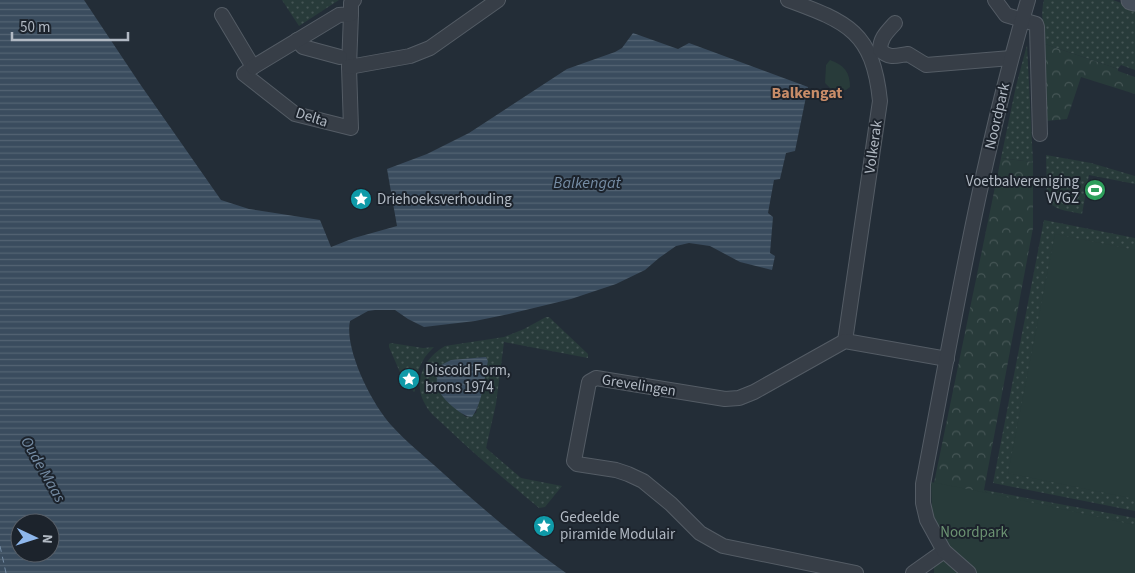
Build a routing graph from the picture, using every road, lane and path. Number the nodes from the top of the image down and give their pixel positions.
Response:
1 (498, 0) edge
2 (788, 0) edge
3 (995, 0) edge
4 (1028, 0) edge
5 (1131, 0) edge
6 (1135, 1) edge
7 (352, 7) edge
8 (222, 15) dead end
9 (1022, 19) junction
10 (895, 23) dead end
11 (297, 40) junction
12 (1011, 58) junction
13 (344, 62) junction
14 (254, 67) junction
15 (1040, 134) dead end
16 (845, 340) junction
17 (947, 359) junction
18 (944, 551) junction
19 (856, 573) edge
20 (913, 573) edge
21 (969, 573) edge

1 - 13 street
2 - 16 street, Volkerak
3 - 9 street
4 - 9 street, Noordpark
5 - 6 main road
7 - 11 street
7 - 13 street, Delta
8 - 14 street
9 - 12 street, Noordpark
9 - 15 street
10 - 12 street
11 - 13 street
11 - 14 street
12 - 17 street, Noordpark
13 - 14 street, Delta
16 - 17 street
16 - 19 street, Grevelingen
17 - 18 street, Noordpark
18 - 20 street
18 - 21 street, Noordpark

